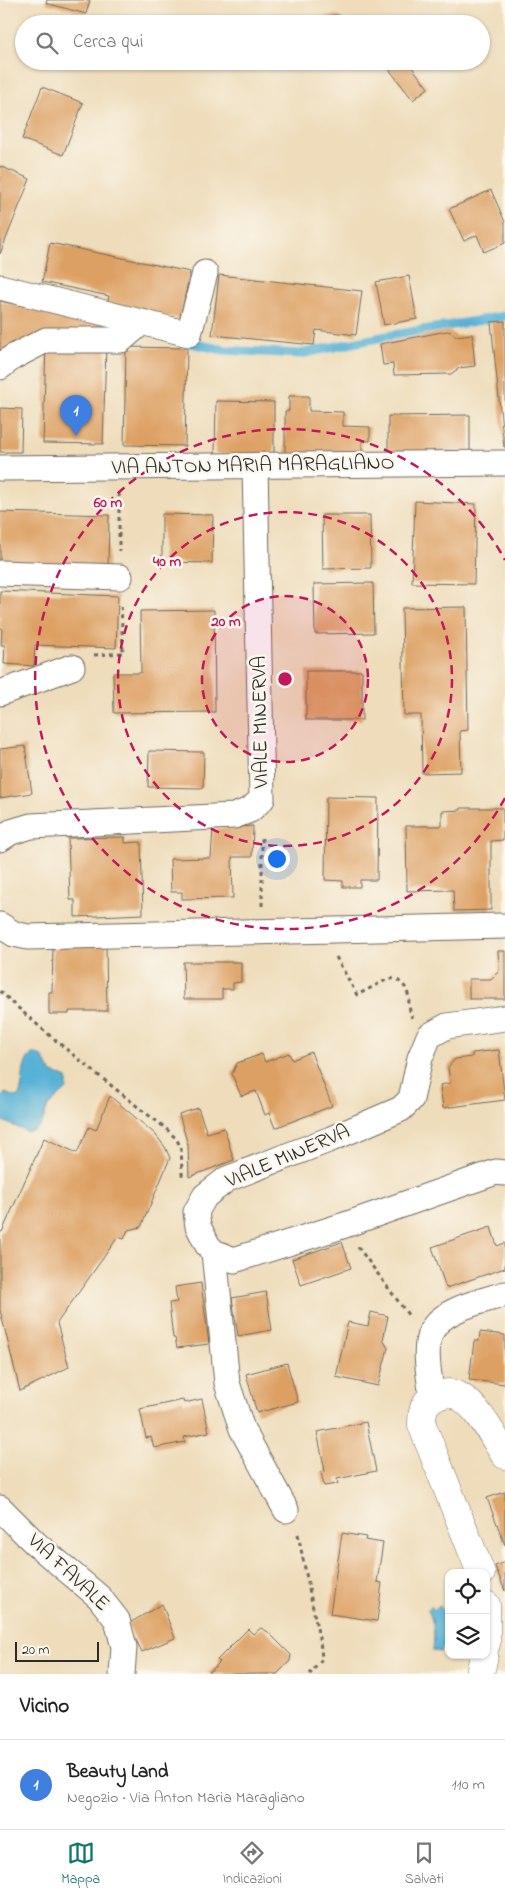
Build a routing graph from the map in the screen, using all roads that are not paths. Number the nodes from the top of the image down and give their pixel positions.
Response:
1 (205, 273) dead end
2 (0, 287) edge
3 (142, 322) junction
4 (0, 368) edge
5 (505, 463) edge
6 (255, 466) junction
7 (0, 468) edge
8 (0, 573) edge
9 (120, 577) dead end
10 (72, 667) dead end
11 (0, 693) edge
12 (0, 839) edge
13 (0, 925) edge
14 (505, 926) edge
15 (505, 1018) edge
16 (505, 1173) edge
17 (214, 1252) junction
18 (505, 1294) edge
19 (432, 1398) junction
20 (505, 1456) edge
21 (0, 1508) edge
22 (286, 1510) dead end
23 (479, 1569) edge
24 (483, 1659) edge
25 (122, 1674) edge
26 (480, 1674) edge

1 - 3 street
2 - 3 street
3 - 4 street
5 - 6 street, VIA ANTON MARIA MARAGLIANO
6 - 7 street, VIA ANTON MARIA MARAGLIANO
6 - 12 street, VIALE MINERVA
8 - 9 street
10 - 11 street
13 - 14 street
15 - 17 street, VIALE MINERVA
16 - 17 street
17 - 22 street
18 - 19 street
19 - 20 street
19 - 23 street
21 - 25 street, VIA FAVALE
24 - 26 street

